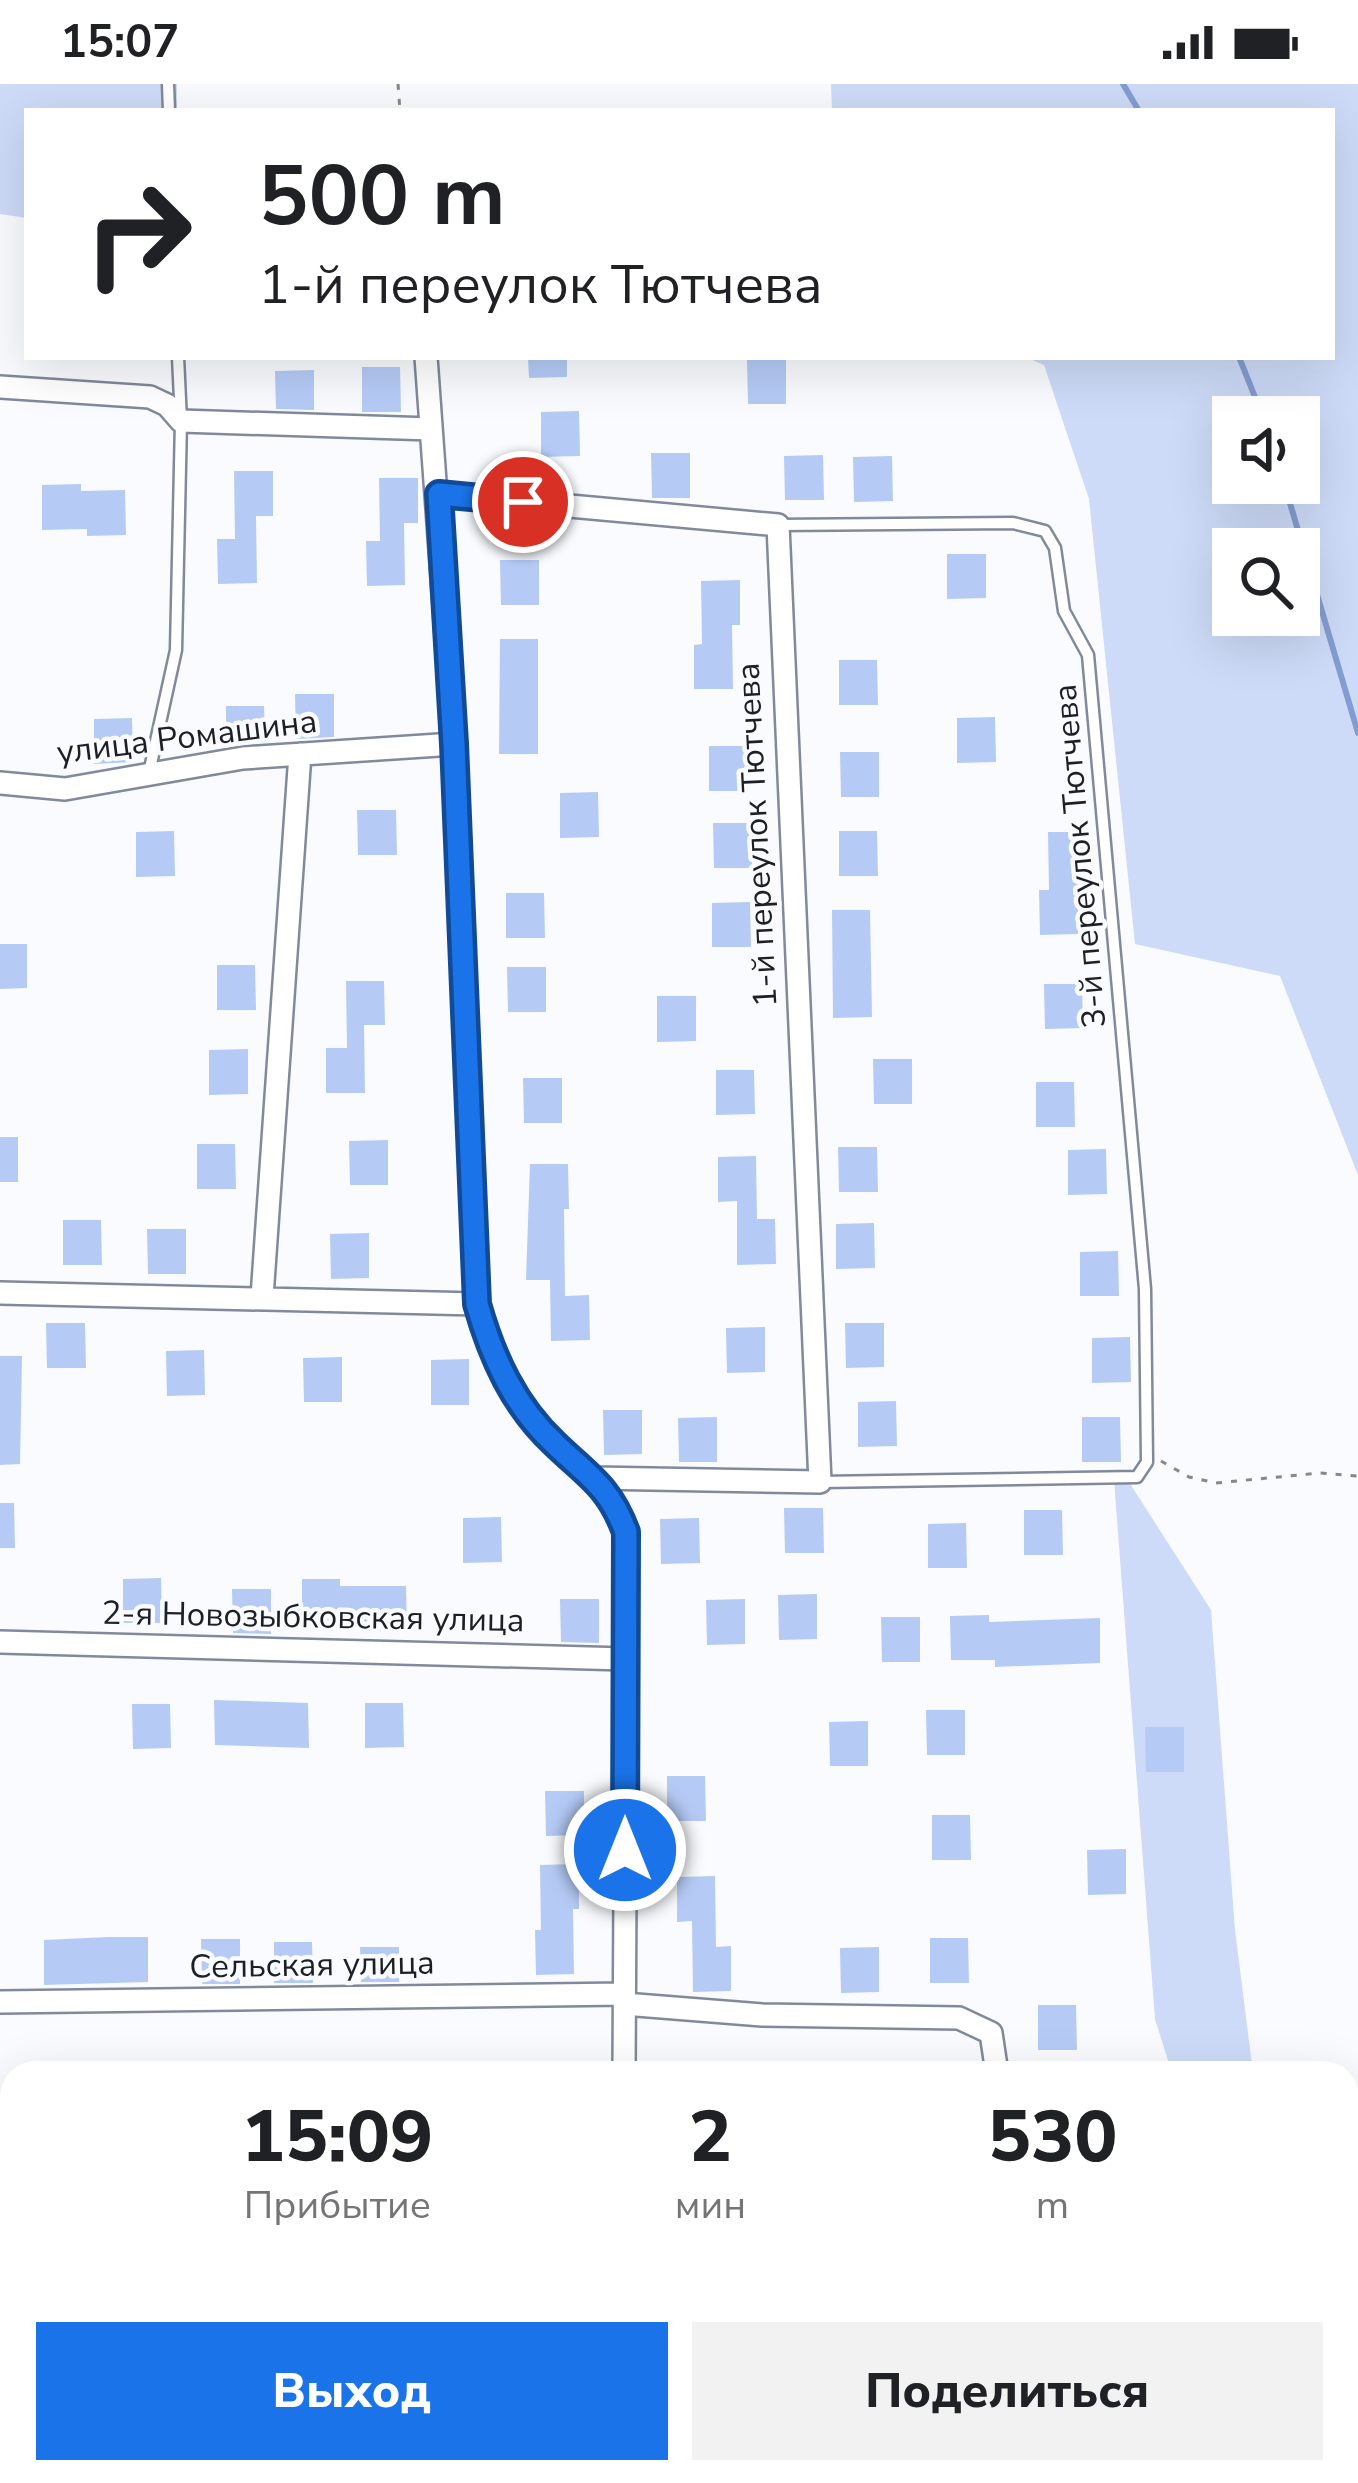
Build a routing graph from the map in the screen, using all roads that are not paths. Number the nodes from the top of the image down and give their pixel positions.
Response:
1 (178, 360) edge
2 (426, 360) edge
3 (0, 387) edge
4 (181, 421) junction
5 (431, 429) junction
6 (439, 494) junction
7 (778, 525) junction
8 (454, 744) junction
9 (300, 754) junction
10 (149, 777) junction
11 (0, 783) edge
12 (0, 1293) edge
13 (262, 1297) junction
14 (477, 1304) junction
15 (594, 1478) junction
16 (820, 1482) junction
17 (0, 1642) edge
18 (625, 1659) junction
19 (624, 1998) junction
20 (0, 2002) edge
21 (624, 2061) edge
22 (995, 2061) edge

1 - 4 lane
2 - 5 street
3 - 4 street
4 - 5 street
4 - 10 lane
5 - 6 street
6 - 7 street
6 - 8 street
7 - 16 street, 1-й переулок Тютчева
7 - 16 lane, 3-й переулок Тютчева
8 - 9 street, улица Ромашина
8 - 14 street
9 - 10 street, улица Ромашина
9 - 13 street
10 - 11 street, улица Ромашина
12 - 13 street
13 - 14 street
14 - 15 street
15 - 16 street
15 - 18 street
17 - 18 street, 2-я Новозыбковская улица
18 - 19 street
19 - 20 street, Сельская улица
19 - 21 street
19 - 22 street, Сельская улица

